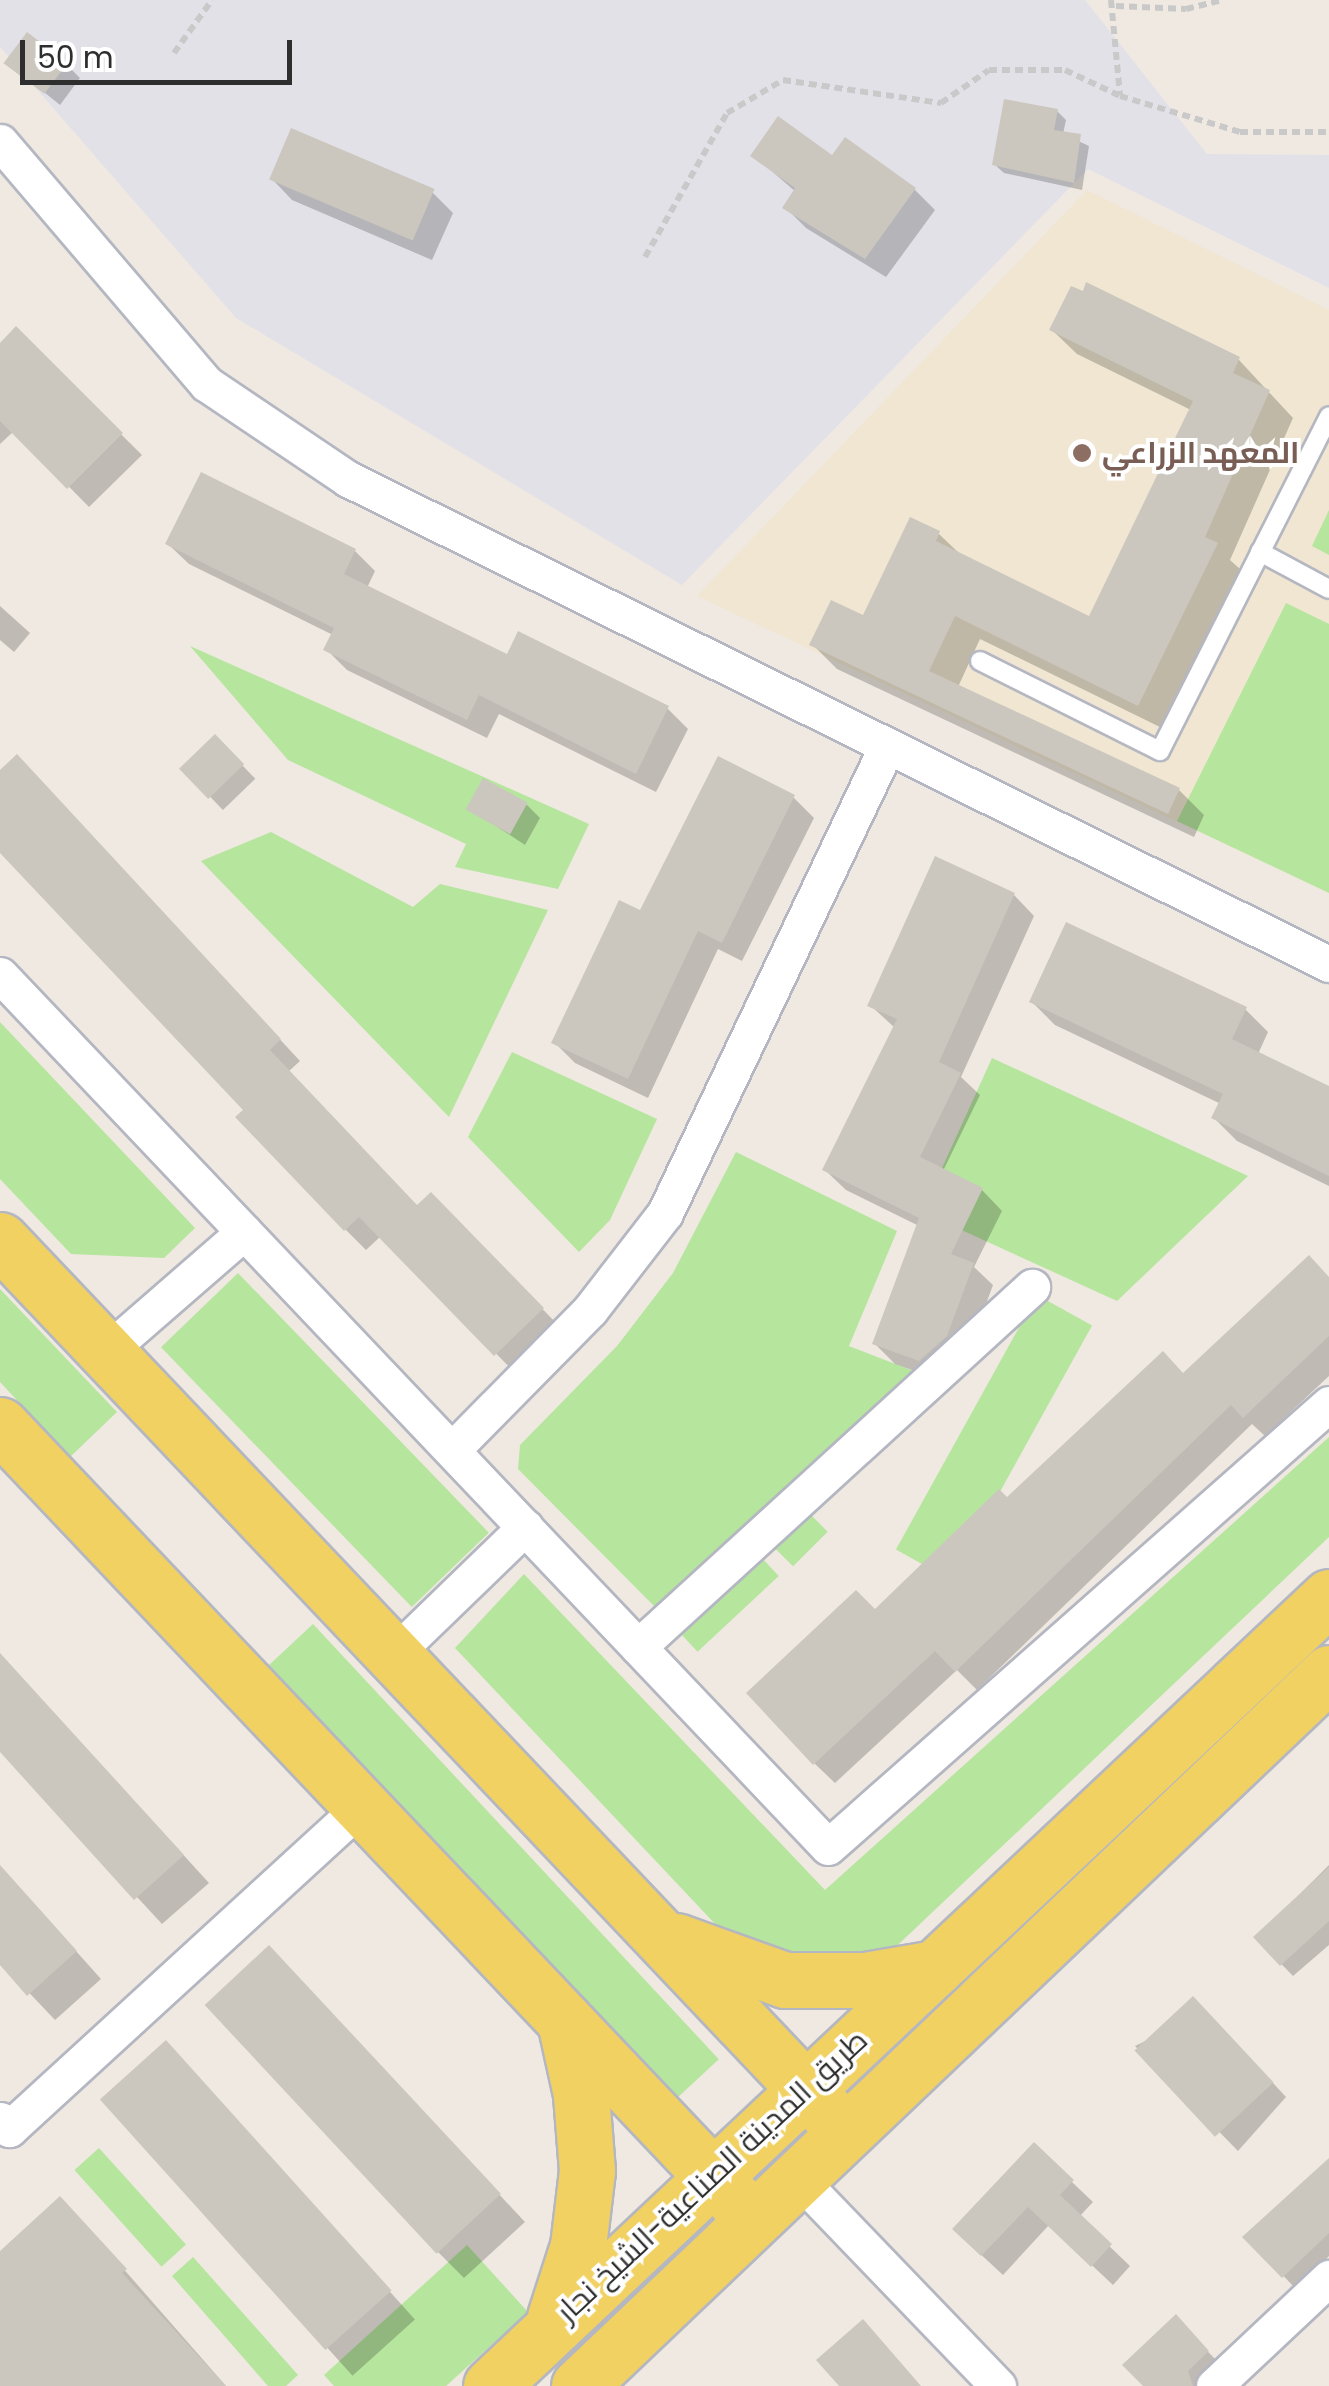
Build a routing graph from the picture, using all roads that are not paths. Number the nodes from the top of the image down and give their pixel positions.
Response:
1 (0, 142) edge
2 (1329, 416) edge
3 (1260, 552) junction
4 (1329, 588) edge
5 (980, 661) dead end
6 (887, 746) junction
7 (1329, 964) edge
8 (0, 975) edge
9 (244, 1232) junction
10 (0, 1240) edge
11 (1032, 1287) dead end
12 (106, 1352) junction
13 (1329, 1404) edge
14 (0, 1425) edge
15 (452, 1450) junction
16 (525, 1527) junction
17 (1329, 1596) edge
18 (638, 1646) junction
19 (393, 1654) junction
20 (1329, 1673) edge
21 (361, 1806) junction
22 (658, 1933) junction
23 (935, 1968) junction
24 (565, 2021) junction
25 (805, 2090) junction
26 (3, 2128) edge
27 (846, 2131) junction
28 (711, 2173) junction
29 (798, 2177) junction
30 (753, 2219) junction
31 (1329, 2278) edge
32 (552, 2325) junction
33 (491, 2386) edge
34 (580, 2386) edge
35 (998, 2386) edge
36 (1214, 2386) edge

1 - 6 street
2 - 3 lane
3 - 4 lane
3 - 5 lane
6 - 7 street
6 - 15 street
8 - 9 street
9 - 12 street
9 - 15 street
10 - 12 main road
11 - 18 street
12 - 19 main road
13 - 18 street
14 - 21 main road
15 - 16 street
16 - 18 street
16 - 19 street
17 - 23 main road, طريق المدينة الصناعية-الشيخ نجار
19 - 22 main road
20 - 27 main road
21 - 24 main road
21 - 26 street
22 - 23 main road
22 - 25 main road
23 - 25 main road, طريق المدينة الصناعية-الشيخ نجار
24 - 28 main road
24 - 32 main road
25 - 27 main road
25 - 28 main road, طريق المدينة الصناعية-الشيخ نجار
27 - 29 main road
28 - 30 main road
28 - 32 main road, طريق المدينة الصناعية-الشيخ نجار
29 - 30 main road
29 - 35 street
30 - 34 main road
31 - 36 street
32 - 33 main road, طريق المدينة الصناعية-الشيخ نجار

